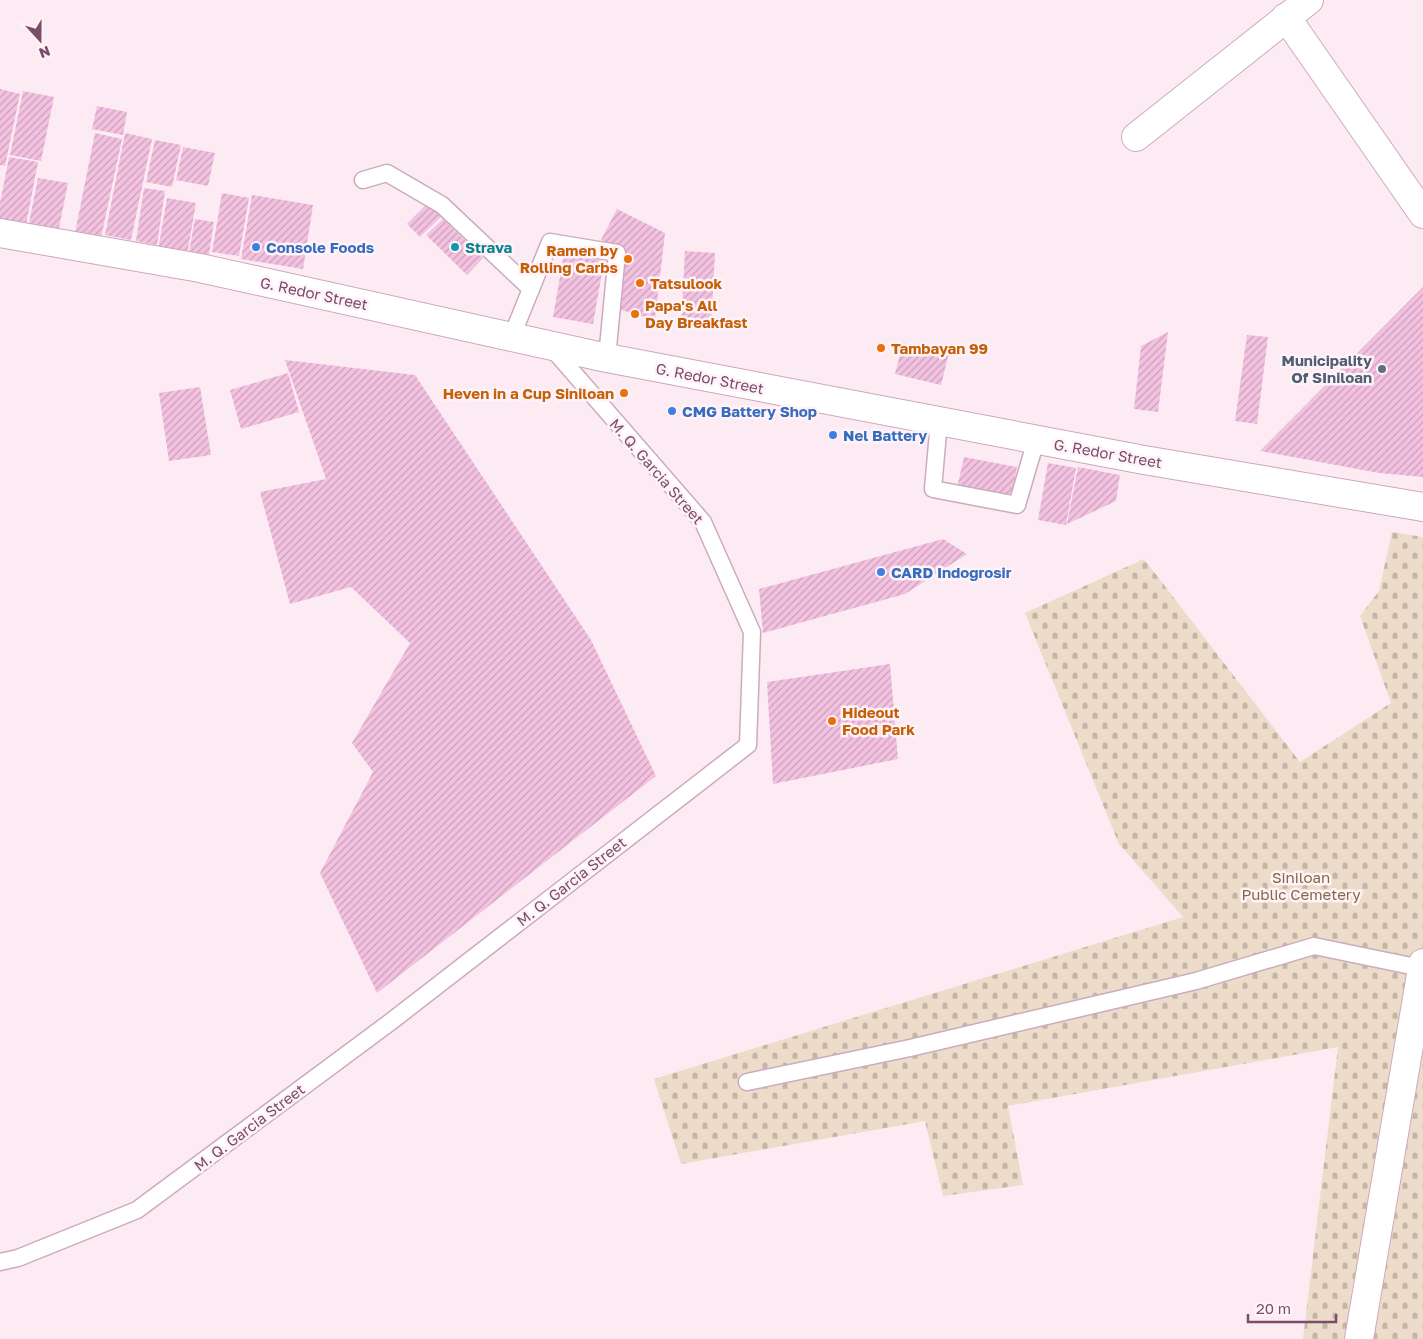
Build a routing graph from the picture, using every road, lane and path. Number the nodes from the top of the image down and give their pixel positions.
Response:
1 (1309, 0) edge
2 (1286, 17) junction
3 (1136, 137) dead end
4 (363, 180) dead end
5 (1423, 214) edge
6 (0, 233) edge
7 (531, 289) junction
8 (512, 336) junction
9 (549, 344) junction
10 (607, 358) junction
11 (939, 421) junction
12 (1036, 440) junction
13 (1423, 507) edge
14 (1422, 965) edge
15 (746, 1082) dead end
16 (0, 1262) edge
17 (1360, 1339) edge

1 - 2 main road
2 - 3 main road
2 - 5 main road
4 - 7 lane
6 - 8 main road, G. Redor Street
7 - 8 lane
7 - 10 lane
8 - 9 main road, G. Redor Street
9 - 10 main road, G. Redor Street
9 - 16 lane, M. Q. Garcia Street
10 - 11 main road, G. Redor Street
11 - 12 main road, G. Redor Street
11 - 12 lane
12 - 13 main road, G. Redor Street
14 - 15 lane
14 - 17 main road

